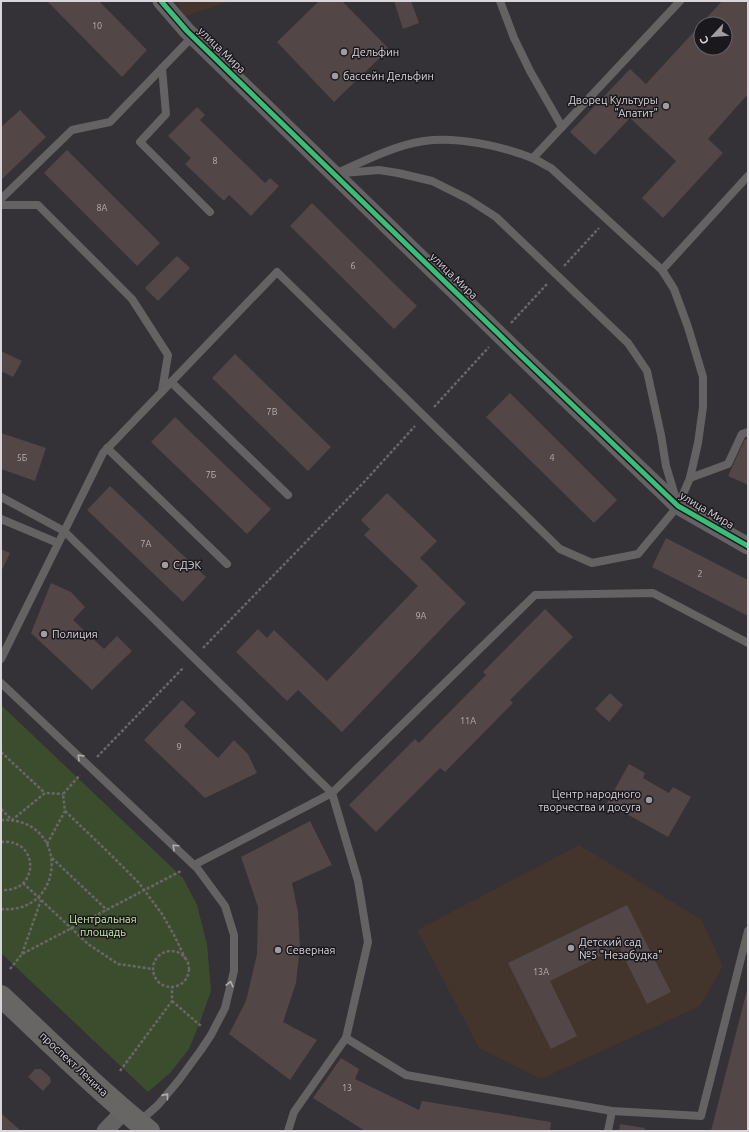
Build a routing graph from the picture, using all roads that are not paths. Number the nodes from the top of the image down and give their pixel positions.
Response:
1 (161, 1) edge
2 (500, 1) edge
3 (680, 1) edge
4 (193, 36) junction
5 (162, 68) junction
6 (562, 127) junction
7 (533, 158) junction
8 (335, 174) junction
9 (748, 176) edge
10 (1, 198) edge
11 (1, 205) edge
12 (210, 212) dead end
13 (662, 270) junction
14 (171, 382) junction
15 (162, 391) junction
16 (748, 432) edge
17 (107, 448) junction
18 (690, 478) junction
19 (288, 495) dead end
20 (1, 497) edge
21 (678, 506) junction
22 (1, 519) edge
23 (64, 531) junction
24 (58, 543) junction
25 (748, 546) edge
26 (227, 564) dead end
27 (748, 643) edge
28 (1, 659) edge
29 (1, 683) edge
30 (332, 793) junction
31 (194, 865) junction
32 (748, 931) edge
33 (1, 996) edge
34 (346, 1038) junction
35 (612, 1111) junction
36 (134, 1123) edge
37 (105, 1131) edge
38 (288, 1131) edge
39 (608, 1131) edge

1 - 4 street, улица Мира
2 - 6 lane
3 - 6 lane
4 - 5 lane
4 - 8 street, улица Мира
5 - 10 lane
5 - 12 lane
6 - 7 lane
7 - 8 lane
7 - 13 lane
8 - 21 street, улица Мира
8 - 21 lane
9 - 13 lane
11 - 15 lane
13 - 18 lane
14 - 15 lane
14 - 19 lane
14 - 21 lane
15 - 17 lane
16 - 18 lane
17 - 23 lane
17 - 26 lane
18 - 21 lane
20 - 23 lane
21 - 25 street, улица Мира
22 - 24 lane
23 - 24 lane
23 - 30 lane
24 - 28 lane
27 - 30 lane
31 -> 29 lane
30 - 31 lane
30 - 34 lane
36 -> 31 lane
32 - 35 lane
33 - 36 main road, проспект Ленина
34 - 35 lane
34 - 38 lane
35 - 39 lane
36 - 37 street

